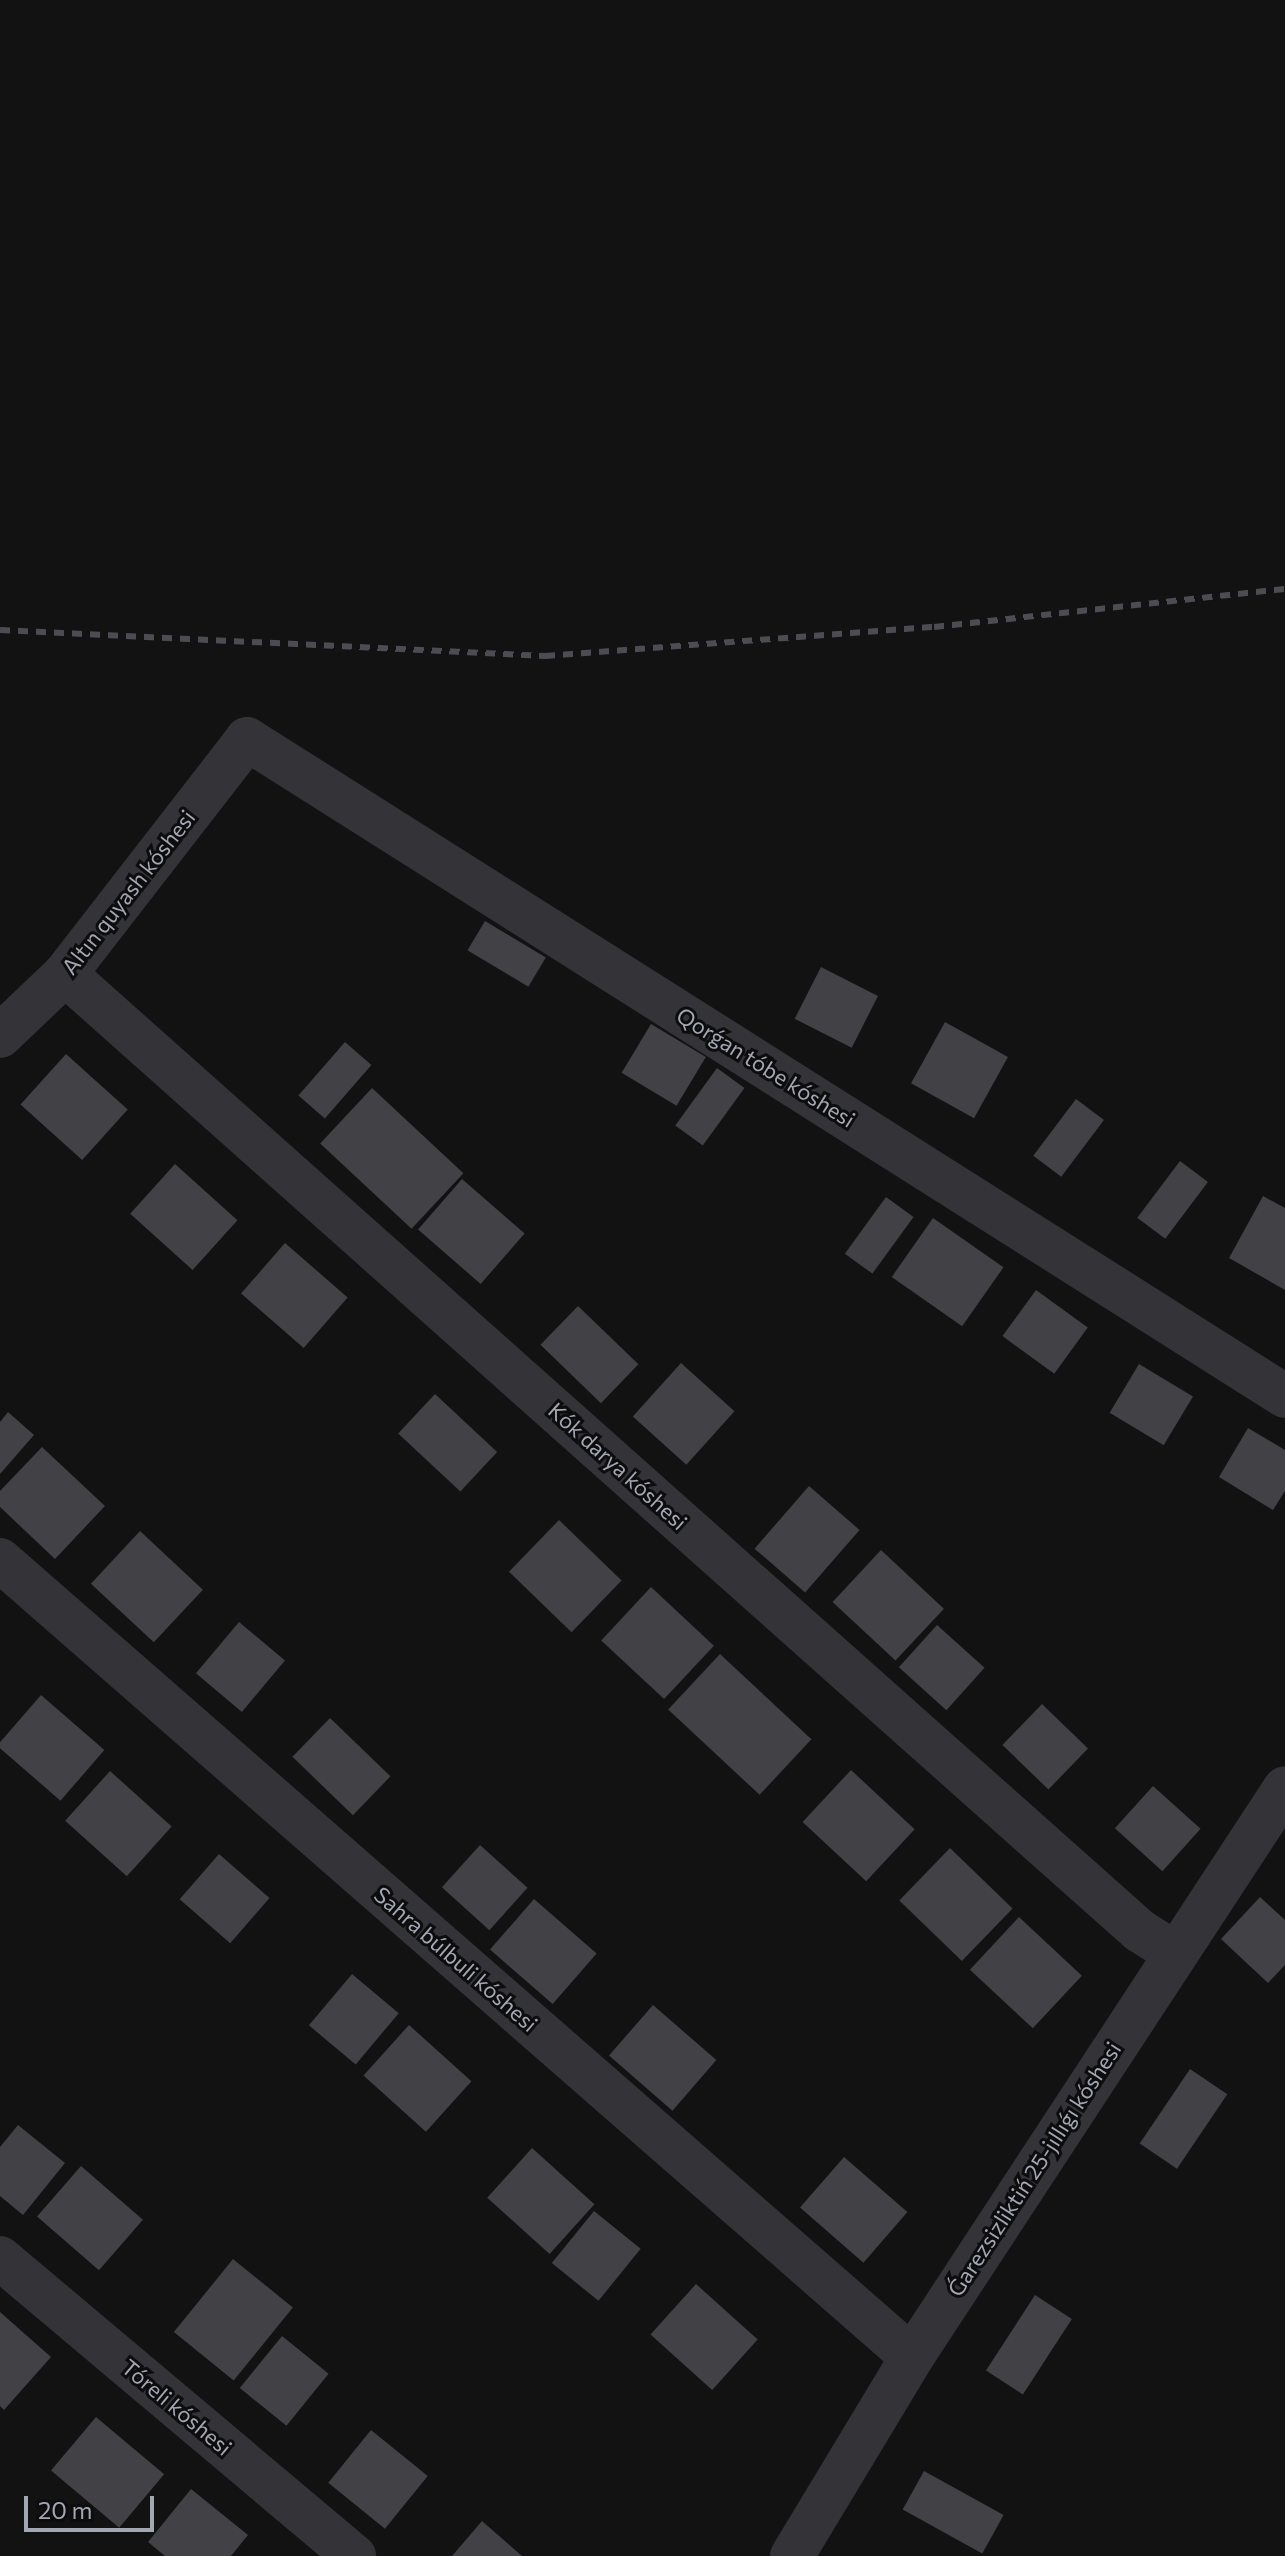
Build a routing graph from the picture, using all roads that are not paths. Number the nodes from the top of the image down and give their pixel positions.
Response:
1 (247, 739) joint
2 (65, 974) junction
3 (0, 1036) edge
4 (1285, 1396) edge
5 (0, 1560) edge
6 (1285, 1788) edge
7 (1175, 1953) junction
8 (0, 2258) edge
9 (912, 2357) junction
10 (354, 2556) edge
11 (792, 2556) edge

1 - 2 street, Altın quyash kóshesi
1 - 4 street, Qorǵan tóbe kóshesi
2 - 3 street, Altın quyash kóshesi
2 - 7 street, Kók darya kóshesi
5 - 9 street, Sahra búlbuli kóshesi
6 - 7 street, Ǵarezsizliktiń 25-jıllıǵı kóshesi
7 - 9 street, Ǵarezsizliktiń 25-jıllıǵı kóshesi
8 - 10 street, Tóreli kóshesi
9 - 11 street, Ǵarezsizliktiń 25-jıllıǵı kóshesi

